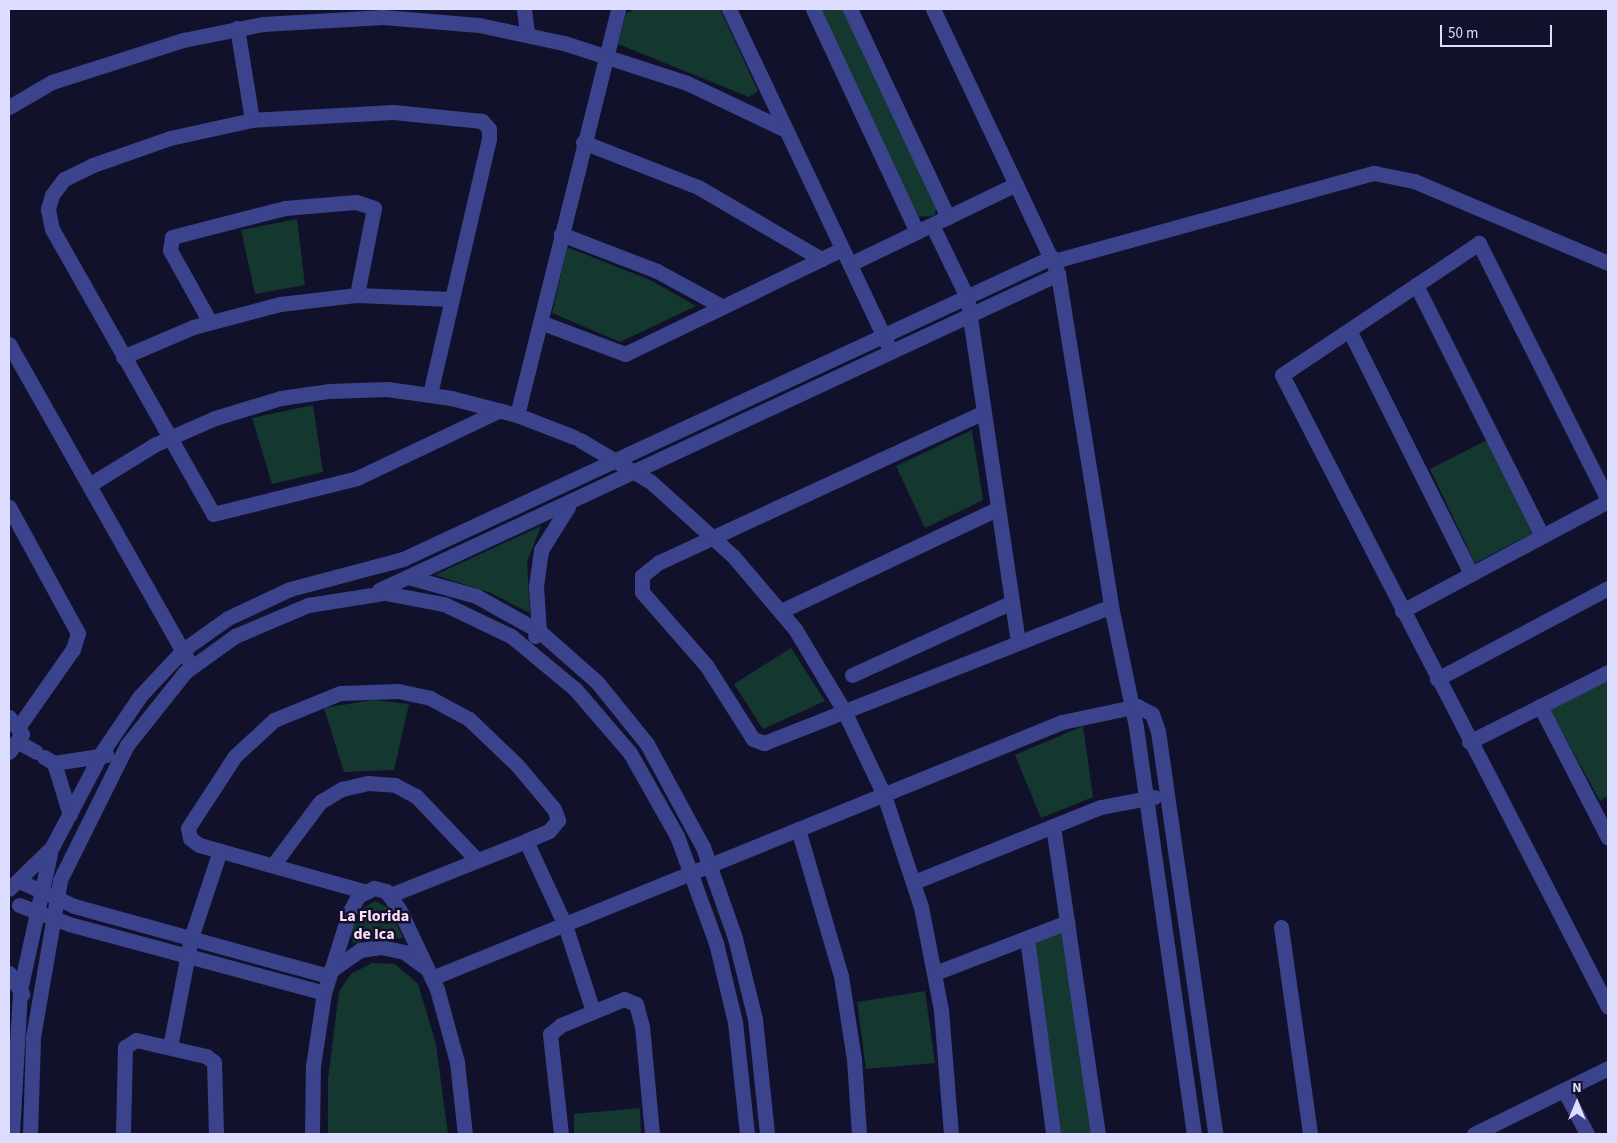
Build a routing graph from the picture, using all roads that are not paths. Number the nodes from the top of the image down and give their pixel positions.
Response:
1 (348, 9) edge
2 (524, 9) edge
3 (618, 9) edge
4 (729, 9) edge
5 (813, 9) edge
6 (850, 9) edge
7 (933, 9) edge
8 (383, 17) junction
9 (237, 28) junction
10 (527, 34) junction
11 (606, 55) junction
12 (9, 107) edge
13 (252, 120) junction
14 (786, 130) junction
15 (584, 142) junction
16 (1016, 184) junction
17 (948, 217) junction
18 (932, 225) junction
19 (917, 232) junction
20 (562, 234) junction
21 (842, 249) junction
22 (821, 259) junction
23 (1608, 263) edge
24 (850, 264) junction
25 (1055, 264) junction
26 (1416, 285) junction
27 (356, 295) junction
28 (967, 297) junction
29 (451, 299) junction
30 (723, 307) junction
31 (968, 316) junction
32 (210, 322) junction
33 (540, 322) junction
34 (1349, 330) junction
35 (884, 337) junction
36 (9, 344) edge
37 (890, 351) junction
38 (124, 357) junction
39 (430, 394) junction
40 (500, 410) junction
41 (982, 413) junction
42 (517, 415) junction
43 (169, 438) junction
44 (618, 461) junction
45 (636, 472) junction
46 (89, 485) junction
47 (576, 500) junction
48 (1608, 500) edge
49 (9, 509) edge
50 (997, 509) junction
51 (1542, 536) junction
52 (714, 538) junction
53 (415, 554) junction
54 (364, 571) junction
55 (1471, 574) junction
56 (410, 578) junction
57 (1608, 588) edge
58 (368, 593) junction
59 (416, 597) junction
60 (1012, 602) junction
61 (1111, 606) junction
62 (781, 610) junction
63 (1402, 611) junction
64 (540, 631) junction
65 (1018, 641) junction
66 (527, 647) junction
67 (182, 650) junction
68 (192, 665) junction
69 (1608, 672) edge
70 (852, 675) dead end
71 (1437, 679) junction
72 (1132, 706) junction
73 (1540, 706) junction
74 (844, 711) junction
75 (14, 721) edge
76 (1469, 742) junction
77 (14, 748) edge
78 (102, 752) junction
79 (45, 758) junction
80 (117, 761) junction
81 (884, 795) junction
82 (1168, 795) junction
83 (1145, 798) junction
84 (70, 815) junction
85 (1053, 826) junction
86 (798, 829) junction
87 (1608, 838) edge
88 (526, 841) junction
89 (52, 847) junction
90 (220, 851) junction
91 (69, 854) junction
92 (476, 860) junction
93 (273, 865) junction
94 (710, 865) junction
95 (692, 873) junction
96 (914, 882) junction
97 (14, 885) edge
98 (363, 891) junction
99 (39, 892) junction
100 (390, 895) junction
101 (56, 900) junction
102 (14, 908) edge
103 (35, 912) junction
104 (52, 918) junction
105 (1067, 922) junction
106 (565, 924) junction
107 (1281, 927) dead end
108 (191, 938) junction
109 (1027, 938) junction
110 (187, 956) junction
111 (9, 973) edge
112 (329, 973) junction
113 (935, 973) junction
114 (430, 974) junction
115 (20, 990) junction
116 (324, 993) junction
117 (1606, 997) edge
118 (593, 1011) junction
119 (9, 1014) edge
120 (15, 1035) junction
121 (33, 1037) junction
122 (170, 1047) junction
123 (1608, 1068) edge
124 (1564, 1090) junction
125 (1483, 1132) edge
126 (12, 1134) edge
127 (30, 1134) edge
128 (123, 1134) edge
129 (216, 1134) edge
130 (312, 1134) edge
131 (465, 1134) edge
132 (561, 1134) edge
133 (652, 1134) edge
134 (746, 1134) edge
135 (767, 1134) edge
136 (859, 1134) edge
137 (951, 1134) edge
138 (1053, 1134) edge
139 (1098, 1134) edge
140 (1194, 1134) edge
141 (1215, 1134) edge
142 (1310, 1134) edge
143 (1587, 1134) edge

1 - 8 street
2 - 10 street
3 - 11 street
4 - 14 street
5 - 19 street
6 - 17 street
7 - 16 street
8 - 9 street
8 - 10 street
9 - 12 street
9 - 13 street
10 - 11 street
11 - 14 street
11 - 15 street
13 - 29 street
13 - 38 street
14 - 21 street
15 - 20 street
15 - 22 street
16 - 17 street
16 - 25 street
17 - 18 street
18 - 19 street
18 - 28 street
19 - 24 street
20 - 30 street
20 - 33 street
21 - 22 street
21 - 24 street
22 - 30 street
23 - 25 street
24 - 35 street
25 - 28 street
25 - 31 street
25 - 61 street
26 - 34 street
26 - 48 street
26 - 51 street
27 - 29 street
27 - 32 street
27 - 32 street
28 - 31 street
28 - 35 street
29 - 39 street
30 - 33 street
31 - 37 street
31 - 41 street
32 - 38 street
33 - 42 street
34 - 55 street
34 - 63 street
35 - 37 street
35 - 44 street
36 - 46 street
37 - 45 street
38 - 43 street
39 - 40 street
39 - 43 street
40 - 42 street
40 - 43 street
41 - 50 street
41 - 52 street
42 - 44 street
43 - 46 street
44 - 45 street
44 - 53 street
45 - 47 street
45 - 52 street
46 - 67 street
47 - 56 street
47 - 64 street
48 - 51 street
49 - 75 street
50 - 60 street
50 - 62 street
51 - 55 street
52 - 62 street
52 - 74 street
53 - 54 street
53 - 56 street
54 - 56 street
54 - 67 street
55 - 63 street
56 - 58 street
56 - 59 street
56 - 64 street
57 - 71 street
58 - 59 street
58 - 68 street
59 - 66 street
60 - 65 street
60 - 70 street
61 - 65 street
61 - 72 street
62 - 74 street
63 - 71 street
64 - 66 street
64 - 94 street
65 - 74 street
66 - 95 street
67 - 68 street
67 - 78 street
68 - 80 street
69 - 73 street
71 - 76 street
72 - 81 street
72 - 82 street
72 - 83 street
73 - 76 street
73 - 87 street
74 - 81 street
75 - 77 street
76 - 117 street
77 - 79 street
78 - 79 street
78 - 80 street
78 - 84 street
79 - 84 street
80 - 91 street
81 - 86 street
81 - 96 street
82 - 83 street
82 - 141 street
83 - 85 street
83 - 140 street
84 - 89 street
85 - 96 street
85 - 105 street
86 - 94 street
86 - 136 street
88 - 90 street
88 - 92 street
88 - 106 street
89 - 97 street
89 - 99 street
90 - 93 street
90 - 108 street
91 - 99 street
91 - 101 street
92 - 93 street
92 - 100 street
93 - 98 street
94 - 95 street
94 - 135 street
95 - 106 street
95 - 134 street
96 - 113 street
97 - 99 street
98 - 100 street
98 - 112 street
99 - 101 street
99 - 102 street
99 - 103 street
100 - 114 street
101 - 104 street
101 - 108 street
102 - 103 street
103 - 104 street
103 - 115 street
104 - 110 street
104 - 121 street
105 - 109 street
105 - 139 street
106 - 114 street
106 - 118 street
107 - 142 street
108 - 110 street
108 - 112 street
109 - 113 street
109 - 138 street
110 - 116 street
110 - 122 street
111 - 115 street
112 - 114 street
112 - 116 street
113 - 137 street
114 - 131 street
115 - 120 street
115 - 121 street
116 - 130 street
118 - 132 street
118 - 133 street
119 - 120 street
120 - 126 street
121 - 127 street
122 - 128 street
122 - 129 street
123 - 124 street
124 - 125 street
124 - 143 street

